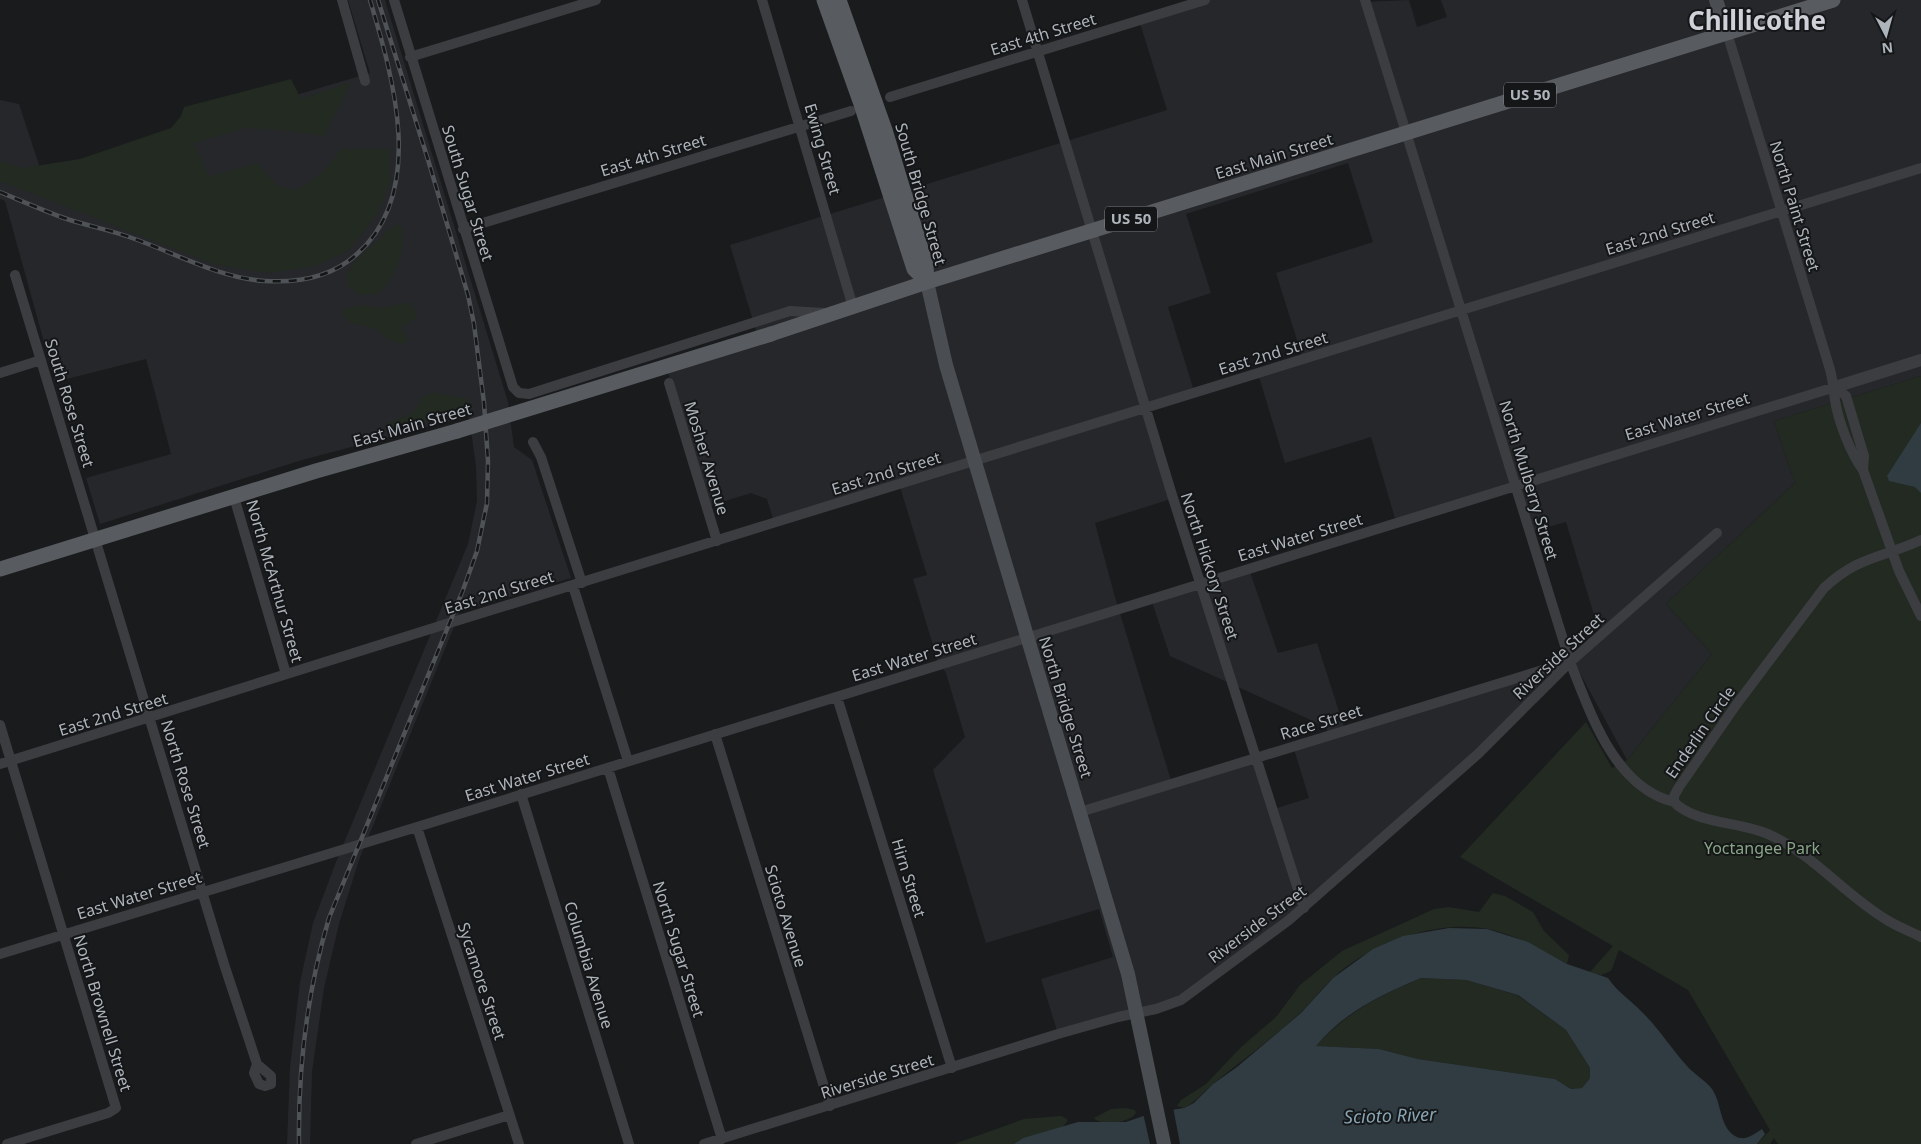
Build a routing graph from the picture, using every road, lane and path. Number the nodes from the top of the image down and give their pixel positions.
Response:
1 (342, 0) edge
2 (394, 0) edge
3 (596, 0) edge
4 (762, 0) edge
5 (824, 0) edge
6 (839, 0) edge
7 (1022, 0) edge
8 (1205, 0) edge
9 (1365, 0) edge
10 (1716, 0) edge
11 (1834, 0) edge
12 (1727, 34) junction
13 (1037, 51) junction
14 (410, 57) junction
15 (365, 81) dead end
16 (890, 97) dead end
17 (851, 111) dead end
18 (800, 126) junction
19 (1406, 134) junction
20 (1921, 168) edge
21 (1782, 212) junction
22 (464, 229) junction
23 (1091, 232) junction
24 (15, 275) dead end
25 (927, 282) junction
26 (853, 307) junction
27 (1461, 310) junction
28 (832, 314) junction
29 (41, 360) junction
30 (1921, 360) edge
31 (0, 373) edge
32 (668, 383) dead end
33 (1835, 387) junction
34 (519, 393) joint
35 (1146, 407) junction
36 (533, 442) dead end
37 (976, 462) junction
38 (1515, 485) junction
39 (234, 497) junction
40 (1717, 533) dead end
41 (95, 540) junction
42 (1921, 540) edge
43 (717, 541) junction
44 (1893, 550) junction
45 (0, 569) edge
46 (1199, 583) junction
47 (577, 585) junction
48 (1921, 616) edge
49 (1026, 638) junction
50 (1570, 662) junction
51 (286, 674) junction
52 (838, 697) junction
53 (151, 718) junction
54 (0, 725) edge
55 (715, 734) junction
56 (1256, 757) junction
57 (11, 761) junction
58 (628, 761) junction
59 (0, 764) edge
60 (608, 768) junction
61 (521, 794) junction
62 (1674, 802) junction
63 (1080, 812) junction
64 (417, 827) junction
65 (202, 892) junction
66 (1304, 908) junction
67 (64, 934) junction
68 (1921, 938) edge
69 (0, 954) edge
70 (1137, 1013) junction
71 (257, 1064) dead end
72 (952, 1068) junction
73 (830, 1106) junction
74 (510, 1115) junction
75 (722, 1139) junction
76 (6, 1144) edge
77 (416, 1144) edge
78 (519, 1144) edge
79 (629, 1144) edge
80 (704, 1144) edge
81 (1164, 1144) edge

1 - 15 street
2 - 14 street, South Sugar Street
3 - 14 street
4 - 18 street, Ewing Street
5 - 25 main road, South Bridge Street
6 - 25 main road, South Bridge Street
7 - 13 street, North Hickory Street
8 - 13 street, East 4th Street
9 - 19 street, North Mulberry Street
10 - 12 main road
11 - 12 main road, US 50
12 - 19 main road, East Main Street / US 50
12 - 21 street, North Paint Street
13 - 16 street, East 4th Street
13 - 23 street, North Hickory Street
14 - 22 street, South Sugar Street
17 - 18 street, East 4th Street
18 - 22 street, East 4th Street
18 - 26 street, Ewing Street
19 - 23 main road, East Main Street / US 50
19 - 27 street, North Mulberry Street
20 - 21 street, East 2nd Street
21 - 27 street, East 2nd Street
21 - 33 street, North Paint Street
22 - 34 street, South Sugar Street
23 - 25 main road, East Main Street / US 50
23 - 35 street, North Hickory Street
24 - 29 street, South Rose Street
25 - 26 main road, East Main Street
25 - 37 main road, North Bridge Street
26 - 28 main road, East Main Street
27 - 35 street, East 2nd Street
27 - 38 street, North Mulberry Street
28 - 34 street, East Main Street
28 - 39 main road, East Main Street, bridge
29 - 31 street
29 - 41 street, South Rose Street
30 - 33 street
32 - 43 street, Mosher Avenue
33 - 38 street, East Water Street
33 - 44 street, North Paint Street
35 - 37 street, East 2nd Street
35 - 46 street, North Hickory Street
36 - 47 street
37 - 43 street, East 2nd Street
37 - 49 main road, North Bridge Street
38 - 46 street, East Water Street
38 - 50 street, North Mulberry Street
39 - 41 main road, East Main Street
39 - 51 street, North McArthur Street
40 - 50 street, Riverside Street
41 - 45 main road, East Main Street
41 - 53 street, North Rose Street
42 - 44 street, Enderlin Circle
43 - 47 street, East 2nd Street
44 - 48 street, North Paint Street
44 - 62 street, Enderlin Circle
46 - 49 street, East Water Street
46 - 56 street, North Hickory Street
47 - 51 street, East 2nd Street
47 - 58 street
49 - 52 street, East Water Street
49 - 63 main road, North Bridge Street
50 - 56 street, Race Street
50 - 62 street, North Mulberry Street
50 - 66 street, Riverside Street
51 - 53 street, East 2nd Street
52 - 55 street, East Water Street
52 - 72 street, Hirn Street
53 - 57 street, East 2nd Street
53 - 65 street, North Rose Street
54 - 57 street, North Brownell Street
55 - 58 street, East Water Street
55 - 73 street, Scioto Avenue
56 - 63 street, Race Street
56 - 66 street, North Hickory Street
57 - 59 street, East 2nd Street
57 - 67 street, North Brownell Street
58 - 60 street, East Water Street
60 - 61 street, East Water Street
60 - 75 street, North Sugar Street
61 - 64 street, East Water Street
61 - 79 street, Columbia Avenue
62 - 68 street, Enderlin Circle
63 - 70 main road, North Bridge Street
64 - 65 street, East Water Street
64 - 74 street, Sycamore Street
65 - 67 street, East Water Street
65 - 71 street, North Rose Street
66 - 70 street, Riverside Street
67 - 69 street, East Water Street
67 - 76 street, North Brownell Street
70 - 72 street, Riverside Street
70 - 81 main road, North Bridge Street
72 - 73 street, Riverside Street
73 - 75 street, Riverside Street
74 - 77 street
74 - 78 street, Sycamore Street
75 - 80 street, Riverside Street

